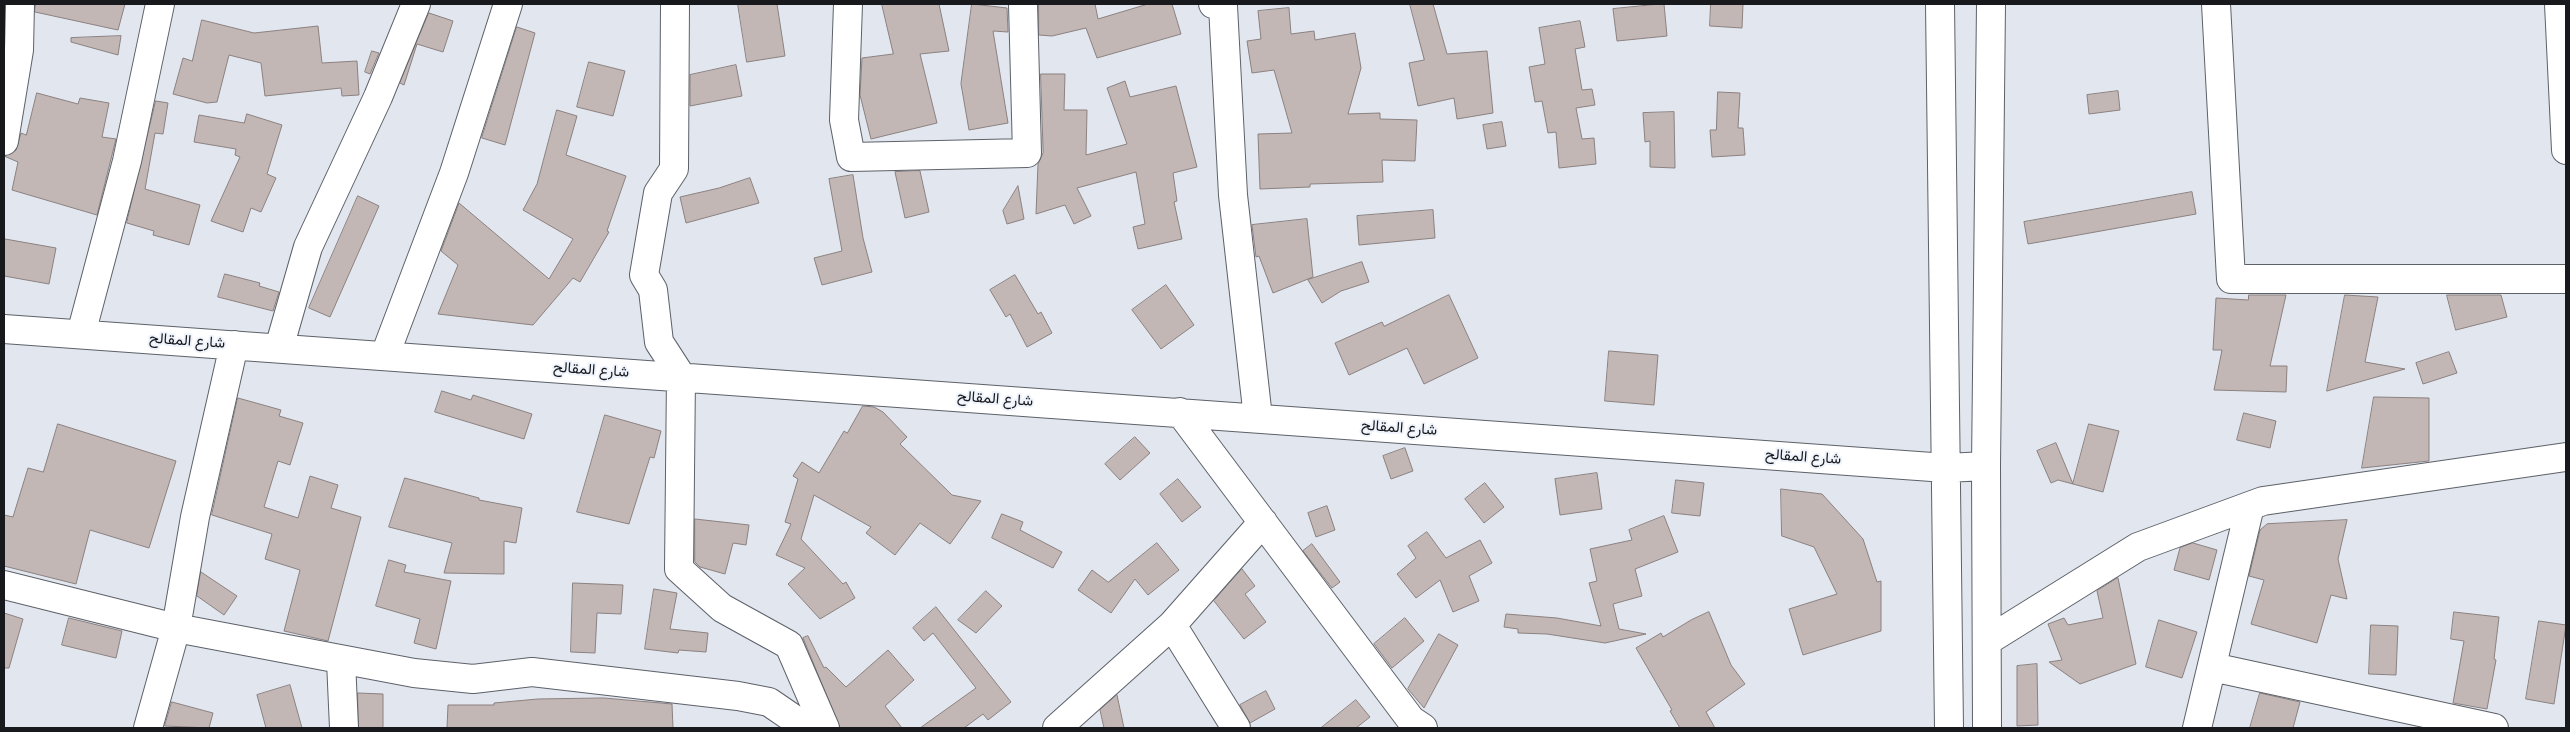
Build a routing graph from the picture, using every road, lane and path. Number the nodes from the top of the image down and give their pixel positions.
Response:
1 (20, 4) edge
2 (160, 4) edge
3 (416, 4) edge
4 (508, 4) edge
5 (675, 4) edge
6 (848, 4) edge
7 (1023, 4) edge
8 (1213, 4) edge
9 (1940, 4) edge
10 (1991, 4) edge
11 (2216, 4) edge
12 (2559, 4) edge
13 (4, 141) edge
14 (2566, 150) edge
15 (2566, 280) edge
16 (4, 329) edge
17 (81, 334) junction
18 (234, 345) junction
19 (279, 348) junction
20 (385, 355) junction
21 (681, 376) junction
22 (1180, 412) junction
23 (1258, 418) junction
24 (2566, 457) edge
25 (1986, 466) junction
26 (1946, 468) junction
27 (2250, 506) junction
28 (1263, 522) junction
29 (4, 585) edge
30 (1172, 625) junction
31 (176, 628) junction
32 (1987, 641) junction
33 (341, 661) junction
34 (2212, 667) junction
35 (148, 728) edge
36 (344, 728) edge
37 (807, 728) edge
38 (825, 728) edge
39 (1057, 728) edge
40 (1236, 728) edge
41 (1423, 728) edge
42 (1949, 728) edge
43 (1987, 728) edge
44 (2197, 728) edge
45 (2494, 728) edge

1 - 13 street
2 - 17 street
3 - 19 street
4 - 20 street
5 - 21 street
6 - 7 street
8 - 23 street
9 - 26 street
10 - 25 street
11 - 15 street
12 - 14 street
16 - 17 street, شارع المقالح
17 - 18 street, شارع المقالح
18 - 19 street, شارع المقالح
18 - 31 street
19 - 20 street, شارع المقالح
20 - 21 street, شارع المقالح
21 - 22 street, شارع المقالح
21 - 38 street
22 - 23 street, شارع المقالح
22 - 28 street
23 - 26 street, شارع المقالح
24 - 27 street
25 - 26 street, شارع المقالح
25 - 32 street
26 - 42 street
27 - 32 street
27 - 34 street
28 - 30 street
28 - 41 street
29 - 31 street
30 - 39 street
30 - 40 street
31 - 33 street
31 - 35 street
32 - 43 street
33 - 36 street
33 - 37 street
34 - 44 street
34 - 45 street

